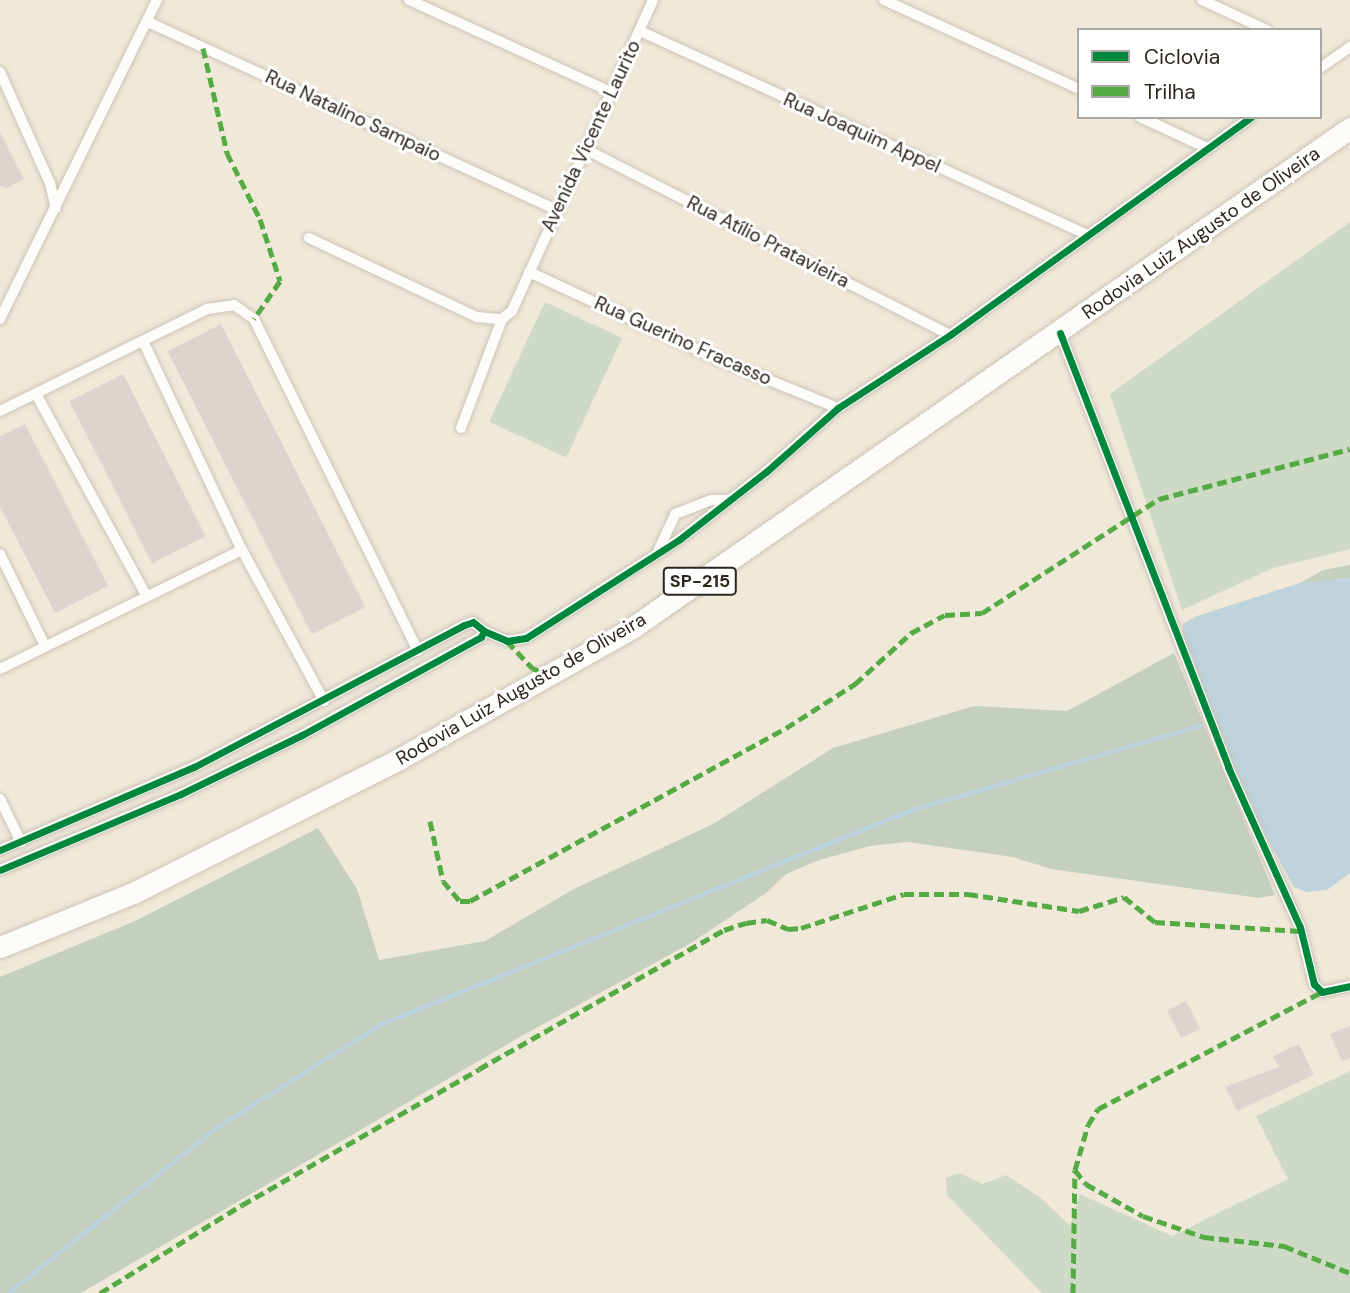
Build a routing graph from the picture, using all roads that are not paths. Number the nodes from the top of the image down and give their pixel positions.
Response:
1 (157, 0) edge
2 (409, 0) edge
3 (653, 0) edge
4 (884, 0) edge
5 (1202, 0) edge
6 (148, 22) junction
7 (1263, 28) edge
8 (640, 32) junction
9 (1350, 47) edge
10 (1322, 55) edge
11 (1332, 60) junction
12 (1322, 67) edge
13 (0, 72) edge
14 (1077, 88) edge
15 (611, 92) junction
16 (1144, 119) edge
17 (1248, 119) edge
18 (1350, 128) edge
19 (1207, 148) junction
20 (585, 149) junction
21 (56, 208) junction
22 (557, 210) junction
23 (1085, 234) junction
24 (309, 238) dead end
25 (529, 272) junction
26 (5, 300) edge
27 (0, 319) edge
28 (502, 319) junction
29 (1060, 333) junction
30 (950, 335) junction
31 (143, 341) junction
32 (36, 394) junction
33 (0, 400) edge
34 (11, 406) junction
35 (838, 408) junction
36 (0, 411) edge
37 (461, 428) dead end
38 (729, 500) junction
39 (659, 549) junction
40 (242, 550) junction
41 (0, 554) edge
42 (146, 595) junction
43 (484, 631) junction
44 (46, 646) junction
45 (418, 651) junction
46 (0, 669) edge
47 (324, 701) junction
48 (0, 800) edge
49 (20, 842) junction
50 (0, 850) edge
51 (0, 870) edge
52 (0, 947) edge
53 (1350, 986) edge

1 - 6 street
2 - 15 street
3 - 8 street, Avenida Vicente Laurito
4 - 14 street
5 - 7 street
6 - 21 street
6 - 22 street, Rua Natalino Sampaio
8 - 15 street, Avenida Vicente Laurito
8 - 23 street, Rua Joaquim Appel
9 - 11 street
10 - 11 street
11 - 12 street
13 - 21 street
15 - 20 street, Avenida Vicente Laurito
16 - 19 street
17 - 19 street
18 - 29 highway, Rodovia Luiz Augusto de Oliveira / SP-215
19 - 23 street
20 - 22 street, Avenida Vicente Laurito
20 - 30 street, Rua Atílio Pratavieira
21 - 26 street
22 - 25 street, Avenida Vicente Laurito
23 - 30 street
24 - 28 street
25 - 28 street, Avenida Vicente Laurito
25 - 35 street, Rua Guerino Fracasso
26 - 27 street
28 - 37 street, Avenida Vicente Laurito
29 - 52 highway, Rodovia Luiz Augusto de Oliveira / SP-215
29 - 53 street
30 - 35 street
31 - 32 street
31 - 40 street
31 - 45 street
32 - 34 street
32 - 42 street
33 - 34 street
34 - 36 street
35 - 38 street
38 - 39 street
38 - 39 street
39 - 43 street
40 - 42 street
40 - 47 street
41 - 44 street
42 - 44 street
43 - 45 street
43 - 51 street
44 - 46 street
45 - 47 street
47 - 49 street
48 - 49 street
49 - 50 street

